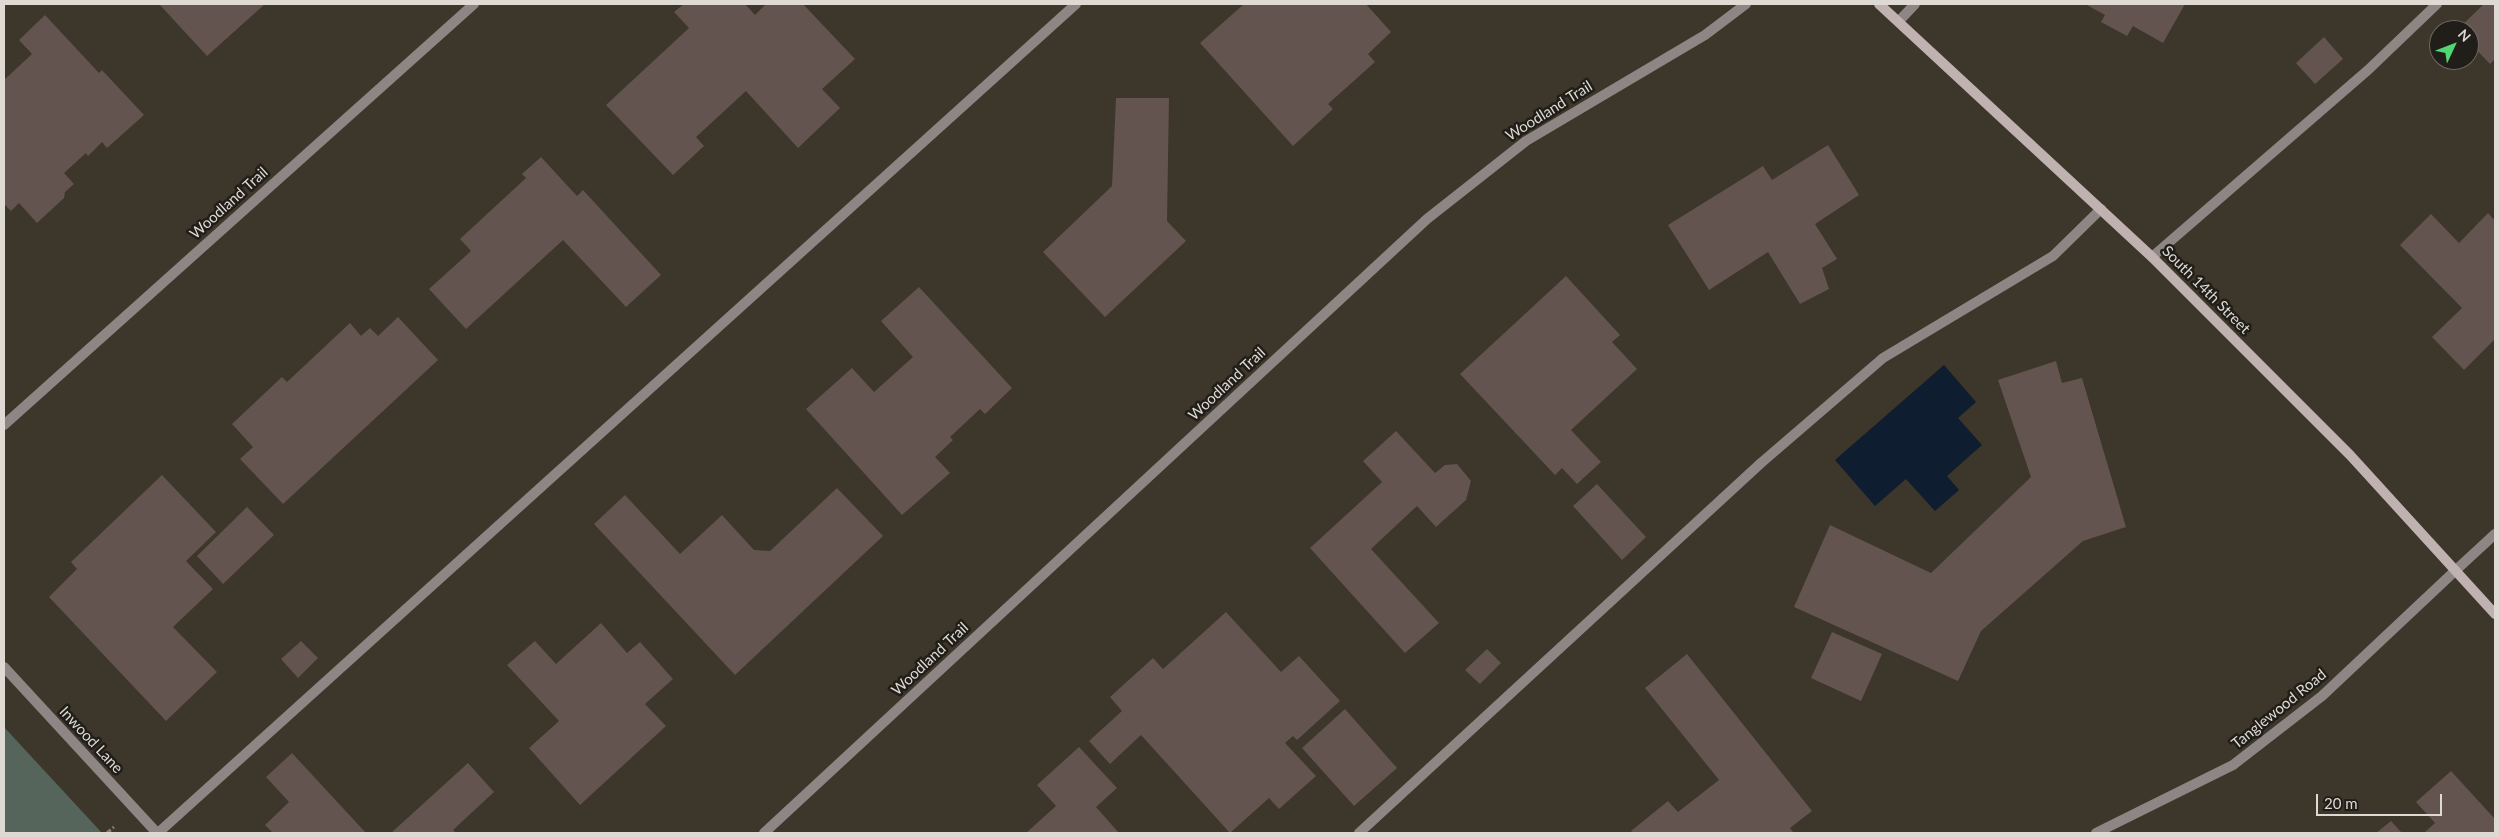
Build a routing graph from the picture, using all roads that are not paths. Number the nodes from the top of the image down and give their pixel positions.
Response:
1 (474, 4) edge
2 (1076, 4) edge
3 (1746, 4) edge
4 (1879, 4) edge
5 (1915, 4) edge
6 (2437, 4) edge
7 (1898, 20) junction
8 (2101, 209) junction
9 (2152, 257) junction
10 (4, 426) edge
11 (2495, 534) edge
12 (2456, 570) junction
13 (2495, 614) edge
14 (4, 667) edge
15 (158, 833) edge
16 (764, 833) edge
17 (1358, 833) edge
18 (2096, 833) edge

1 - 10 street, Woodland Trail
2 - 15 street
3 - 16 street, Woodland Trail
4 - 7 main road, South 14th Street
5 - 7 street
6 - 9 street
7 - 8 main road, South 14th Street
8 - 9 main road, South 14th Street
8 - 17 street
9 - 12 main road, South 14th Street
11 - 12 street, Tanglewood Road
12 - 13 main road, South 14th Street
12 - 18 street, Tanglewood Road
14 - 15 street, Inwood Lane

